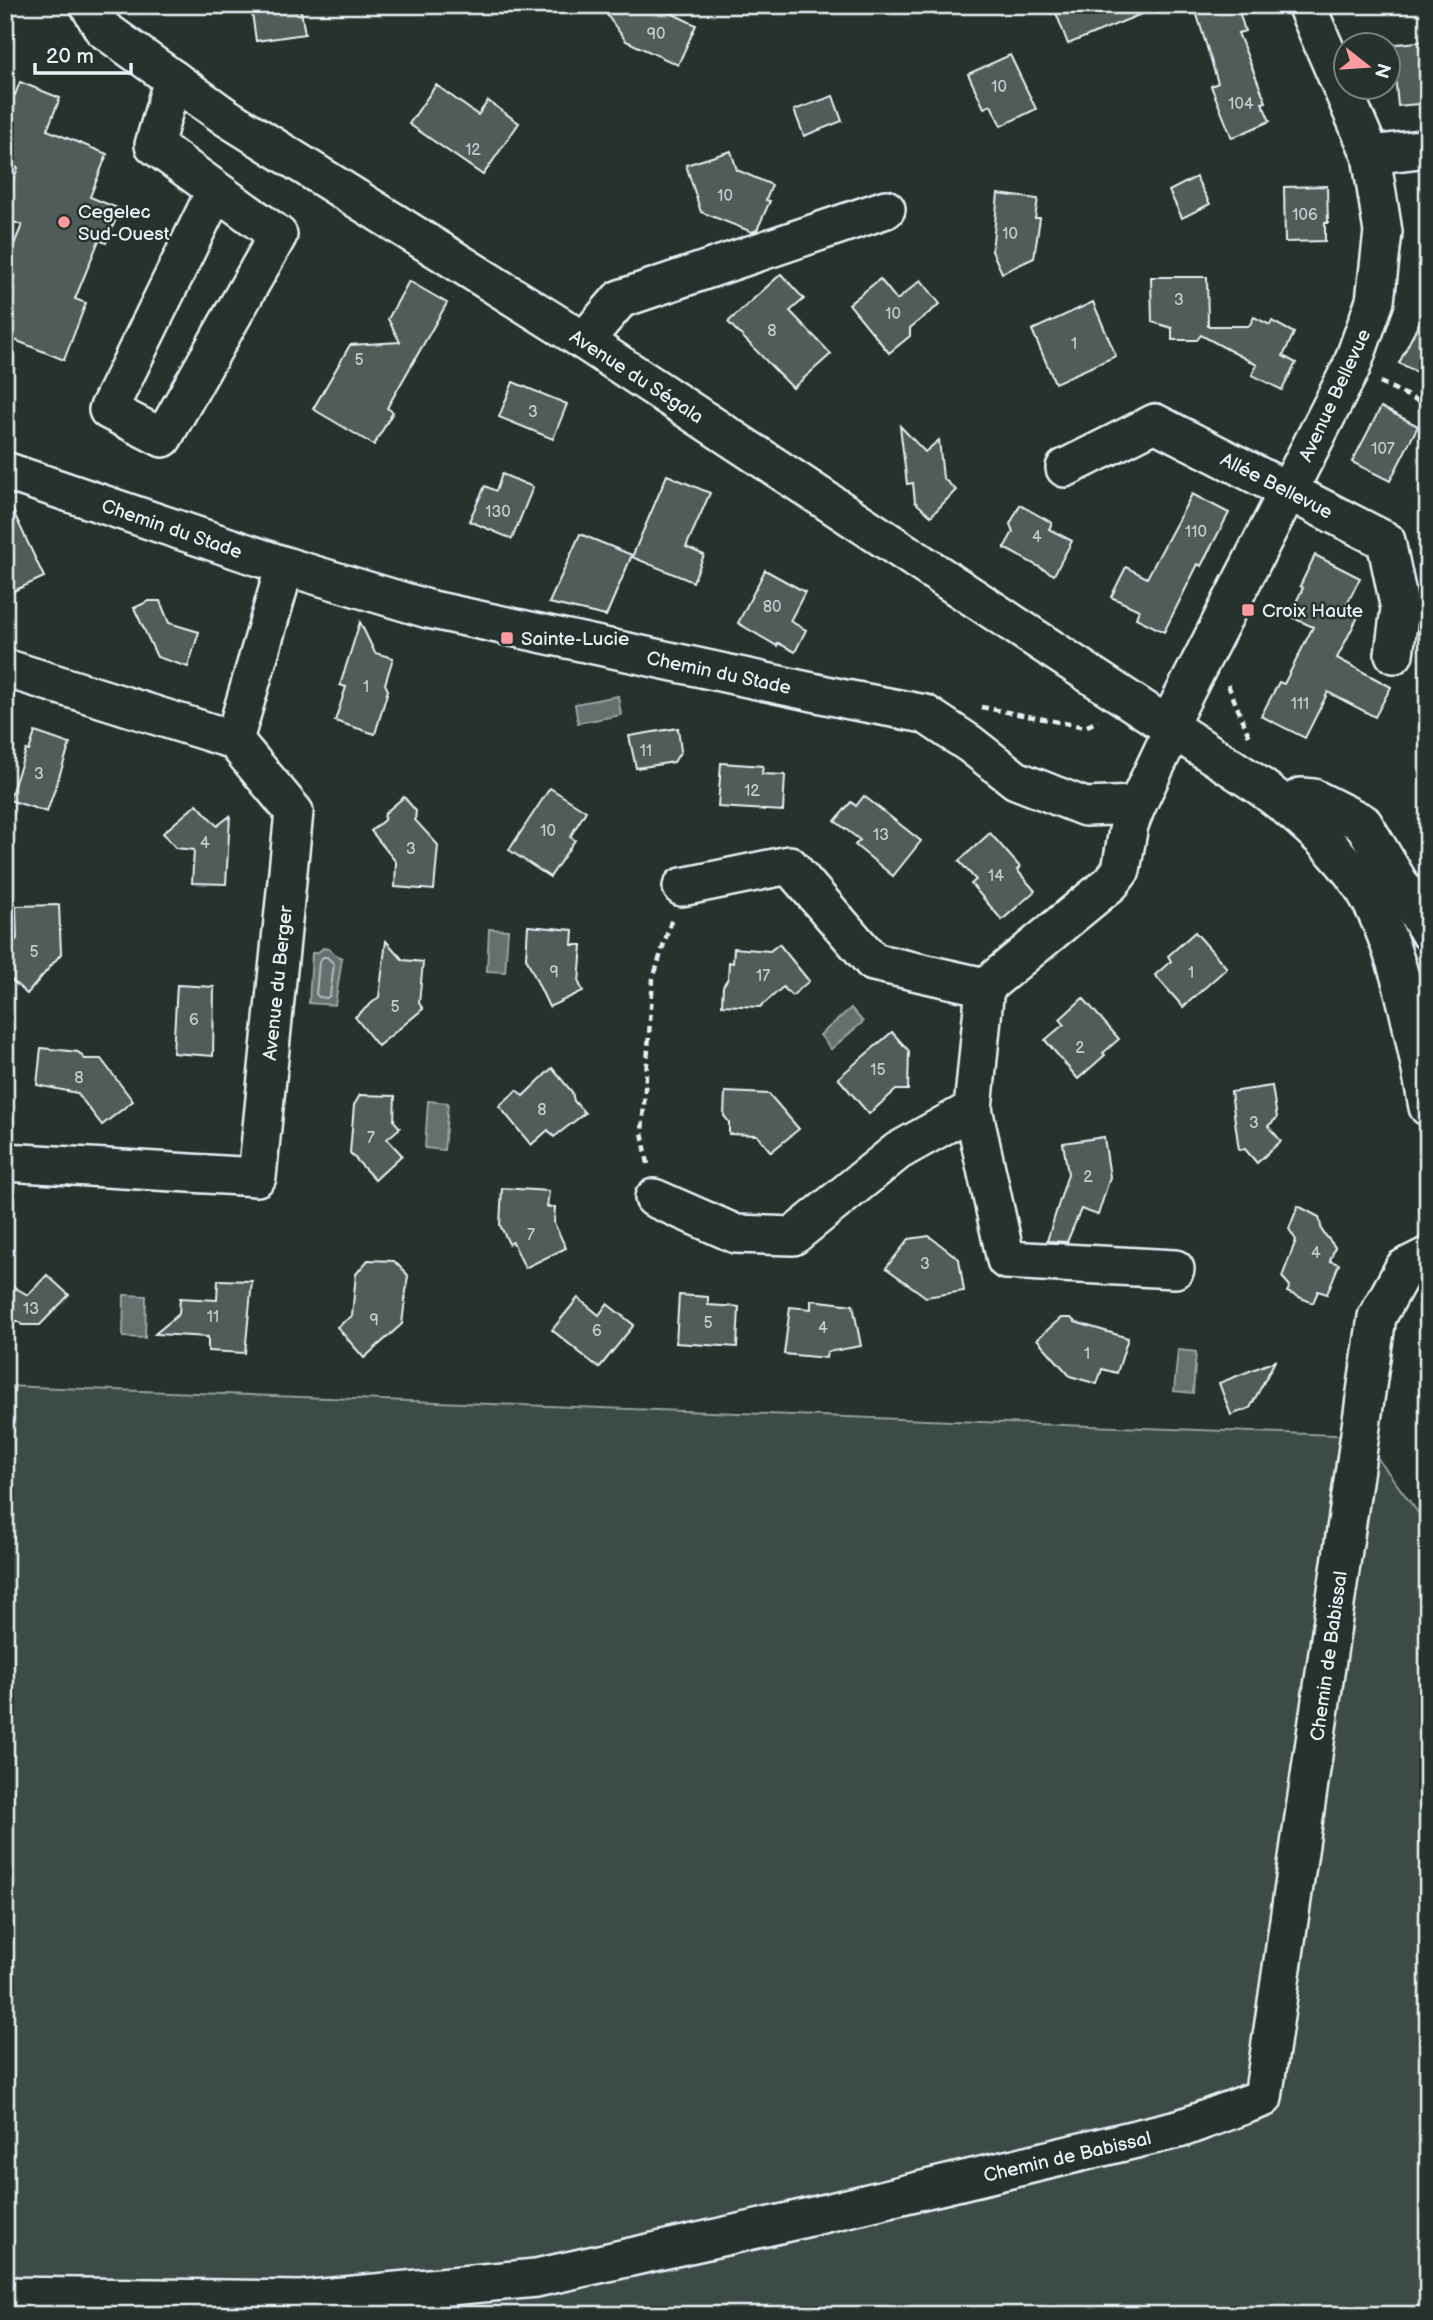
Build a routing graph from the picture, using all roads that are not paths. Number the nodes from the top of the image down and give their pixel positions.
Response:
1 (64, 5) edge
2 (1306, 5) edge
3 (96, 17) edge
4 (173, 79) junction
5 (1428, 148) edge
6 (1371, 155) junction
7 (216, 190) junction
8 (886, 208) dead end
9 (583, 341) junction
10 (1065, 468) dead end
11 (5, 471) edge
12 (1289, 491) junction
13 (285, 566) junction
14 (1394, 654) dead end
15 (5, 668) edge
16 (1169, 728) junction
17 (234, 740) junction
18 (1274, 796) junction
19 (1137, 805) junction
20 (682, 887) road end
21 (1428, 931) edge
22 (985, 987) junction
23 (1428, 1107) edge
24 (973, 1109) junction
25 (5, 1162) edge
26 (654, 1198) road end
27 (1428, 1256) edge
28 (1175, 1269) dead end
29 (5, 2296) edge

1 - 3 street, Avenue du Ségala
2 - 6 street, Avenue Bellevue
3 - 4 street, Avenue du Ségala
4 - 7 street
4 - 9 street, Avenue du Ségala
5 - 6 street
6 - 12 street, Avenue Bellevue
7 - 7 street
8 - 9 street
9 - 16 street, Avenue du Ségala
10 - 12 street, Allée Bellevue
11 - 13 street, Chemin du Stade
12 - 14 street, Allée Bellevue
12 - 16 street, Avenue Bellevue
13 - 17 street
13 - 19 street, Chemin du Stade
15 - 17 street
16 - 18 street, Avenue du Ségala
16 - 19 street
17 - 25 street, Avenue du Berger
18 - 21 street
18 - 23 street, Avenue du Ségala
19 - 22 street
20 - 22 street
22 - 24 street
24 - 26 street
24 - 28 street
27 - 29 street, Chemin de Babissal

